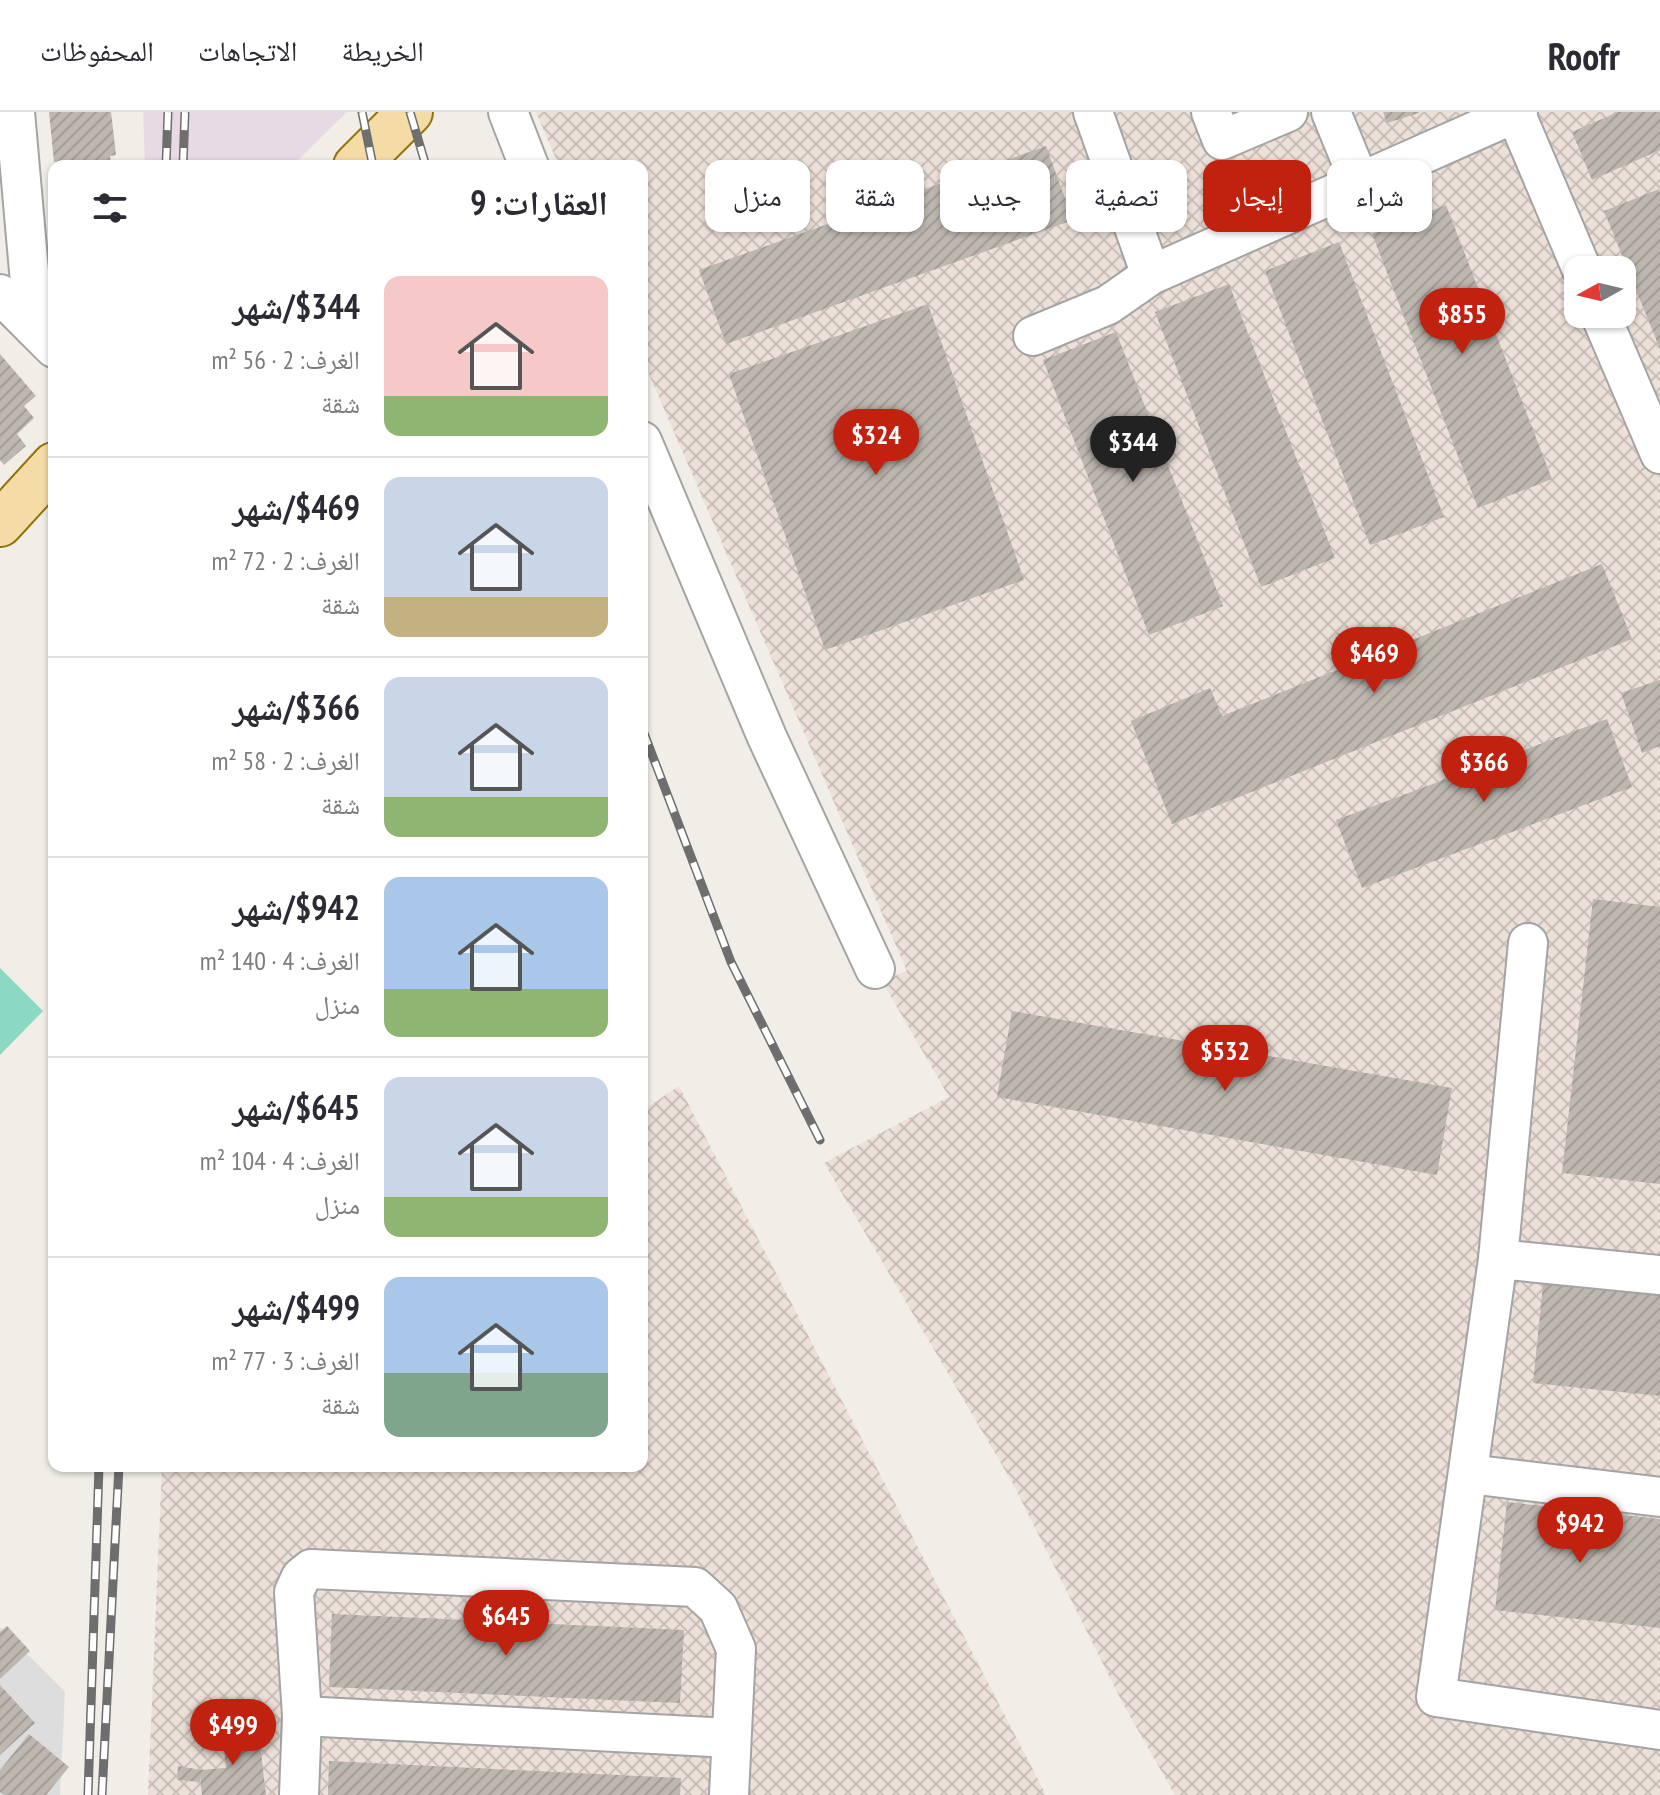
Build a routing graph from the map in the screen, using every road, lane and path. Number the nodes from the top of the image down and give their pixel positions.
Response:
1 (15, 112) edge
2 (410, 112) edge
3 (508, 112) edge
4 (1093, 112) edge
5 (1211, 112) edge
6 (1288, 112) edge
7 (1331, 112) edge
8 (1516, 112) edge
9 (362, 160) edge
10 (527, 160) edge
11 (1351, 160) edge
12 (1411, 160) edge
13 (1327, 198) edge
14 (1576, 256) edge
15 (1151, 275) junction
16 (0, 294) edge
17 (1606, 328) edge
18 (1033, 336) dead end
19 (44, 338) edge
20 (1660, 454) edge
21 (648, 455) edge
22 (48, 472) edge
23 (0, 524) edge
24 (1528, 943) dead end
25 (875, 969) dead end
26 (1498, 1259) junction
27 (1660, 1275) edge
28 (1469, 1474) junction
29 (1660, 1497) edge
30 (302, 1716) junction
31 (1660, 1730) edge
32 (731, 1738) junction
33 (299, 1795) edge
34 (729, 1795) edge

1 - 19 street
2 - 9 main road
3 - 10 street
4 - 15 street
5 - 6 street
7 - 11 street
8 - 12 street
8 - 14 street
13 - 15 street
15 - 18 street
16 - 19 street
17 - 20 street
21 - 25 street
22 - 23 main road
24 - 26 street
26 - 27 street
26 - 28 street
28 - 29 street
28 - 31 street
30 - 32 street
30 - 32 street
30 - 33 street
32 - 34 street

